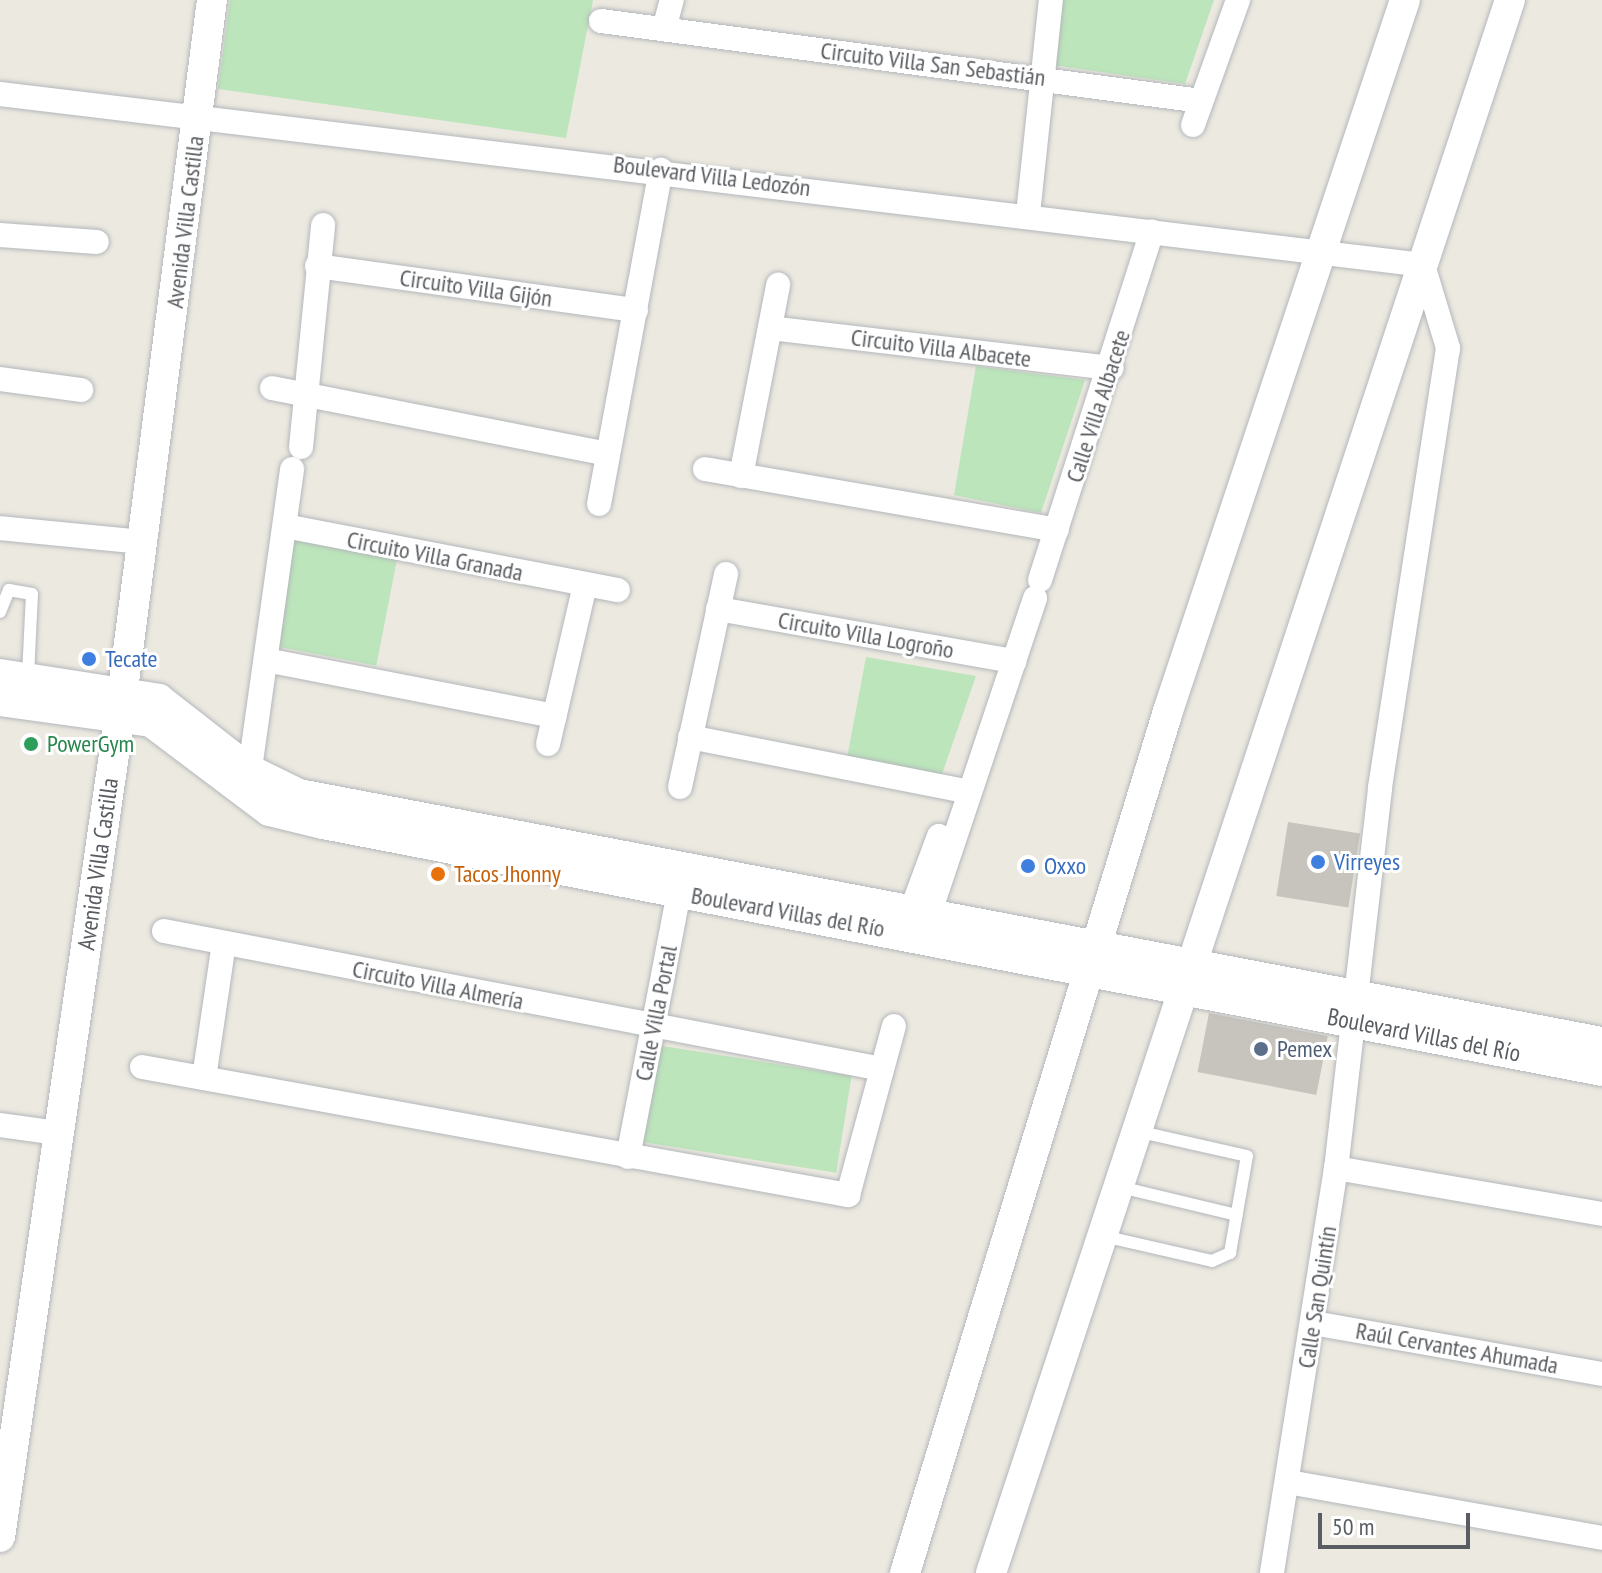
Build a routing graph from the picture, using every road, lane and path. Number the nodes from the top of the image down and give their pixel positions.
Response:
1 (212, 0) edge
2 (672, 0) edge
3 (1051, 0) edge
4 (1238, 0) edge
5 (1405, 0) edge
6 (1510, 0) edge
7 (601, 21) dead end
8 (664, 29) junction
9 (1042, 79) junction
10 (0, 94) edge
11 (1201, 101) junction
12 (199, 115) junction
13 (1193, 125) dead end
14 (661, 170) junction
15 (1028, 214) junction
16 (323, 225) dead end
17 (1152, 232) junction
18 (0, 235) edge
19 (97, 242) dead end
20 (1321, 250) junction
21 (1423, 265) junction
22 (317, 266) junction
23 (778, 285) dead end
24 (636, 310) junction
25 (770, 328) junction
26 (1112, 368) junction
27 (0, 379) edge
28 (272, 388) dead end
29 (81, 390) dead end
30 (306, 395) junction
31 (608, 454) junction
32 (705, 469) dead end
33 (741, 476) junction
34 (599, 504) dead end
35 (285, 526) junction
36 (0, 528) edge
37 (1057, 530) junction
38 (143, 542) junction
39 (726, 574) dead end
40 (585, 585) junction
41 (618, 590) dead end
42 (718, 609) junction
43 (0, 612) edge
44 (266, 660) junction
45 (1014, 661) junction
46 (14, 676) edge
47 (0, 701) edge
48 (121, 701) junction
49 (555, 716) junction
50 (690, 737) junction
51 (548, 744) dead end
52 (248, 784) junction
53 (680, 787) dead end
54 (963, 790) junction
55 (681, 880) junction
56 (917, 923) junction
57 (164, 931) dead end
58 (224, 943) junction
59 (1095, 958) junction
60 (1184, 977) junction
61 (1356, 1007) junction
62 (894, 1026) dead end
63 (653, 1027) junction
64 (1602, 1042) edge
65 (142, 1067) dead end
66 (882, 1069) junction
67 (1602, 1071) edge
68 (204, 1078) junction
69 (0, 1125) edge
70 (1136, 1131) junction
71 (58, 1133) junction
72 (628, 1157) junction
73 (1336, 1168) junction
74 (1117, 1186) junction
75 (1602, 1214) edge
76 (1237, 1215) junction
77 (1100, 1236) junction
78 (1313, 1323) junction
79 (1602, 1374) edge
80 (1288, 1482) junction
81 (0, 1537) edge
82 (1602, 1538) edge
83 (905, 1573) edge
84 (991, 1573) edge
85 (1272, 1573) edge

1 - 12 street, Avenida Villa Castilla
2 - 8 street
3 - 9 street
4 - 11 street
5 - 20 street
6 - 21 street
7 - 8 street, Circuito Villa San Sebastián
8 - 9 street, Circuito Villa San Sebastián
9 - 11 street, Circuito Villa San Sebastián
9 - 15 street
10 - 12 street, Boulevard Villa Ledozón
11 - 13 street
12 - 14 street, Boulevard Villa Ledozón
12 - 38 street, Avenida Villa Castilla
14 - 15 street, Boulevard Villa Ledozón
14 - 24 street
15 - 17 street, Boulevard Villa Ledozón
16 - 22 street
17 - 20 street, Boulevard Villa Ledozón
17 - 26 street, Calle Villa Albacete
18 - 19 street
20 - 21 street, Boulevard Villa Ledozón
20 - 59 street
21 - 60 street
21 - 61 street, Calle San Quintín
22 - 24 street, Circuito Villa Gijón
22 - 30 street
23 - 25 street
24 - 31 street
25 - 26 street, Circuito Villa Albacete
25 - 33 street
26 - 37 street, Calle Villa Albacete
27 - 29 street
28 - 30 street
30 - 31 street
30 - 35 street
31 - 34 street
32 - 33 street
33 - 37 street
35 - 40 street, Circuito Villa Granada
35 - 44 street
36 - 38 street
37 - 45 street, Calle Villa Albacete
38 - 48 street, Avenida Villa Castilla
39 - 42 street
40 - 41 street, Circuito Villa Granada
40 - 49 street
42 - 45 street, Circuito Villa Logroño
42 - 50 street
43 - 46 lane
44 - 49 street
44 - 52 street
45 - 54 street, Calle Villa Albacete
46 - 48 street, Boulevard Villas del Río
47 - 48 street, Boulevard Villas del Río
48 - 52 street, Boulevard Villas del Río
48 - 71 street, Avenida Villa Castilla
49 - 51 street
50 - 53 street
50 - 54 street
52 - 55 street, Boulevard Villas del Río
54 - 56 street, Calle Villa Albacete
55 - 56 street, Boulevard Villas del Río
55 - 63 street, Calle Villa Portal
56 - 59 street, Boulevard Villas del Río
57 - 58 street, Circuito Villa Almería
58 - 63 street, Circuito Villa Almería
58 - 68 street
59 - 60 street, Boulevard Villas del Río
59 - 83 street
60 - 61 street, Boulevard Villas del Río
60 - 70 street
61 - 64 street, Boulevard Villas del Río
61 - 67 street, Boulevard Villas del Río
61 - 73 street, Calle San Quintín
62 - 66 street
63 - 66 street, Circuito Villa Almería
63 - 72 street, Calle Villa Portal
65 - 68 street
66 - 72 street
68 - 72 street
69 - 71 street
70 - 74 street
70 - 76 lane
71 - 81 street, Avenida Villa Castilla
73 - 75 street
73 - 78 street, Calle San Quintín
74 - 76 lane
74 - 77 street
76 - 77 lane
77 - 84 street
78 - 79 street, Raúl Cervantes Ahumada
78 - 80 street, Calle San Quintín
80 - 82 street
80 - 85 street, Calle San Quintín

